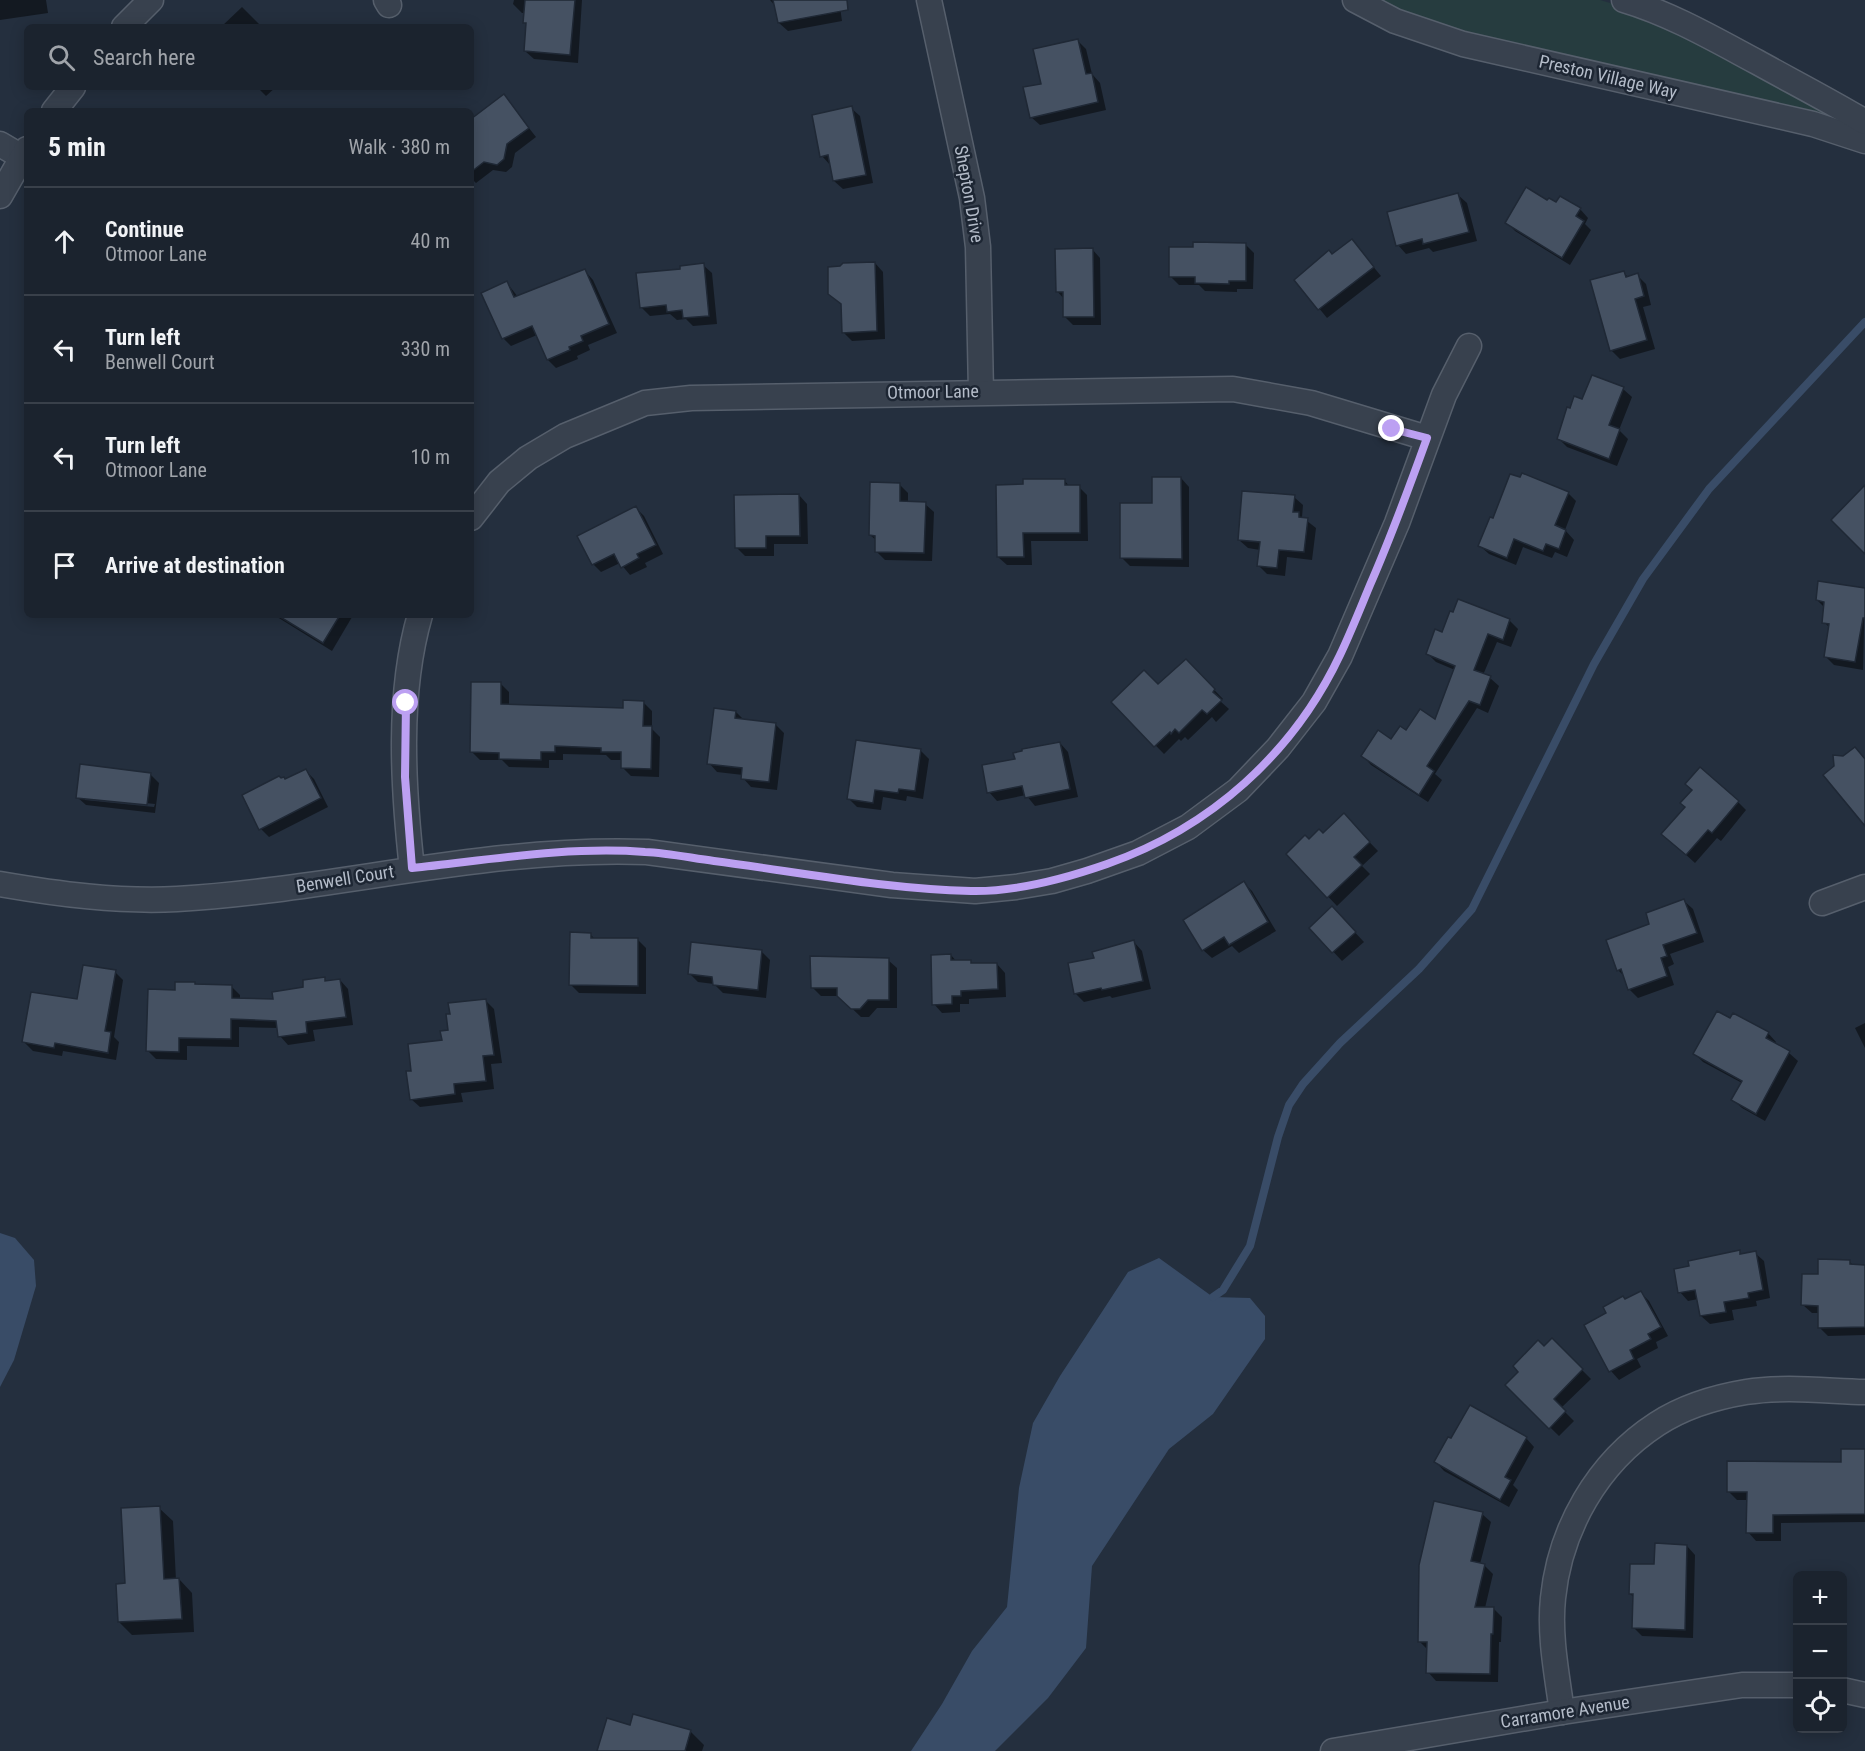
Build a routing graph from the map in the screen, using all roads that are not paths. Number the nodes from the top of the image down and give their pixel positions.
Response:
1 (151, 0) edge
2 (929, 0) edge
3 (1355, 0) edge
4 (1624, 0) edge
5 (127, 24) edge
6 (71, 90) edge
7 (56, 108) edge
8 (1865, 122) edge
9 (1865, 141) edge
10 (0, 144) edge
11 (24, 153) edge
12 (0, 196) edge
13 (1469, 346) dead end
14 (981, 392) junction
15 (1427, 438) junction
16 (474, 514) edge
17 (419, 618) edge
18 (412, 868) junction
19 (0, 884) edge
20 (1865, 887) edge
21 (1822, 903) dead end
22 (1865, 1392) edge
23 (1793, 1685) edge
24 (1847, 1691) edge
25 (1865, 1695) edge
26 (1562, 1712) junction
27 (1333, 1751) edge

1 - 5 street
2 - 14 street, Shepton Drive
3 - 9 street, Preston Village Way
4 - 8 street
6 - 7 street
10 - 11 street
11 - 12 street
13 - 15 street, Benwell Court
14 - 15 street, Otmoor Lane
14 - 16 street, Otmoor Lane
15 - 18 street, Benwell Court
17 - 18 street
18 - 19 street, Benwell Court
20 - 21 street
22 - 26 street
23 - 26 street, Carramore Avenue
24 - 25 street
26 - 27 street, Carramore Avenue

